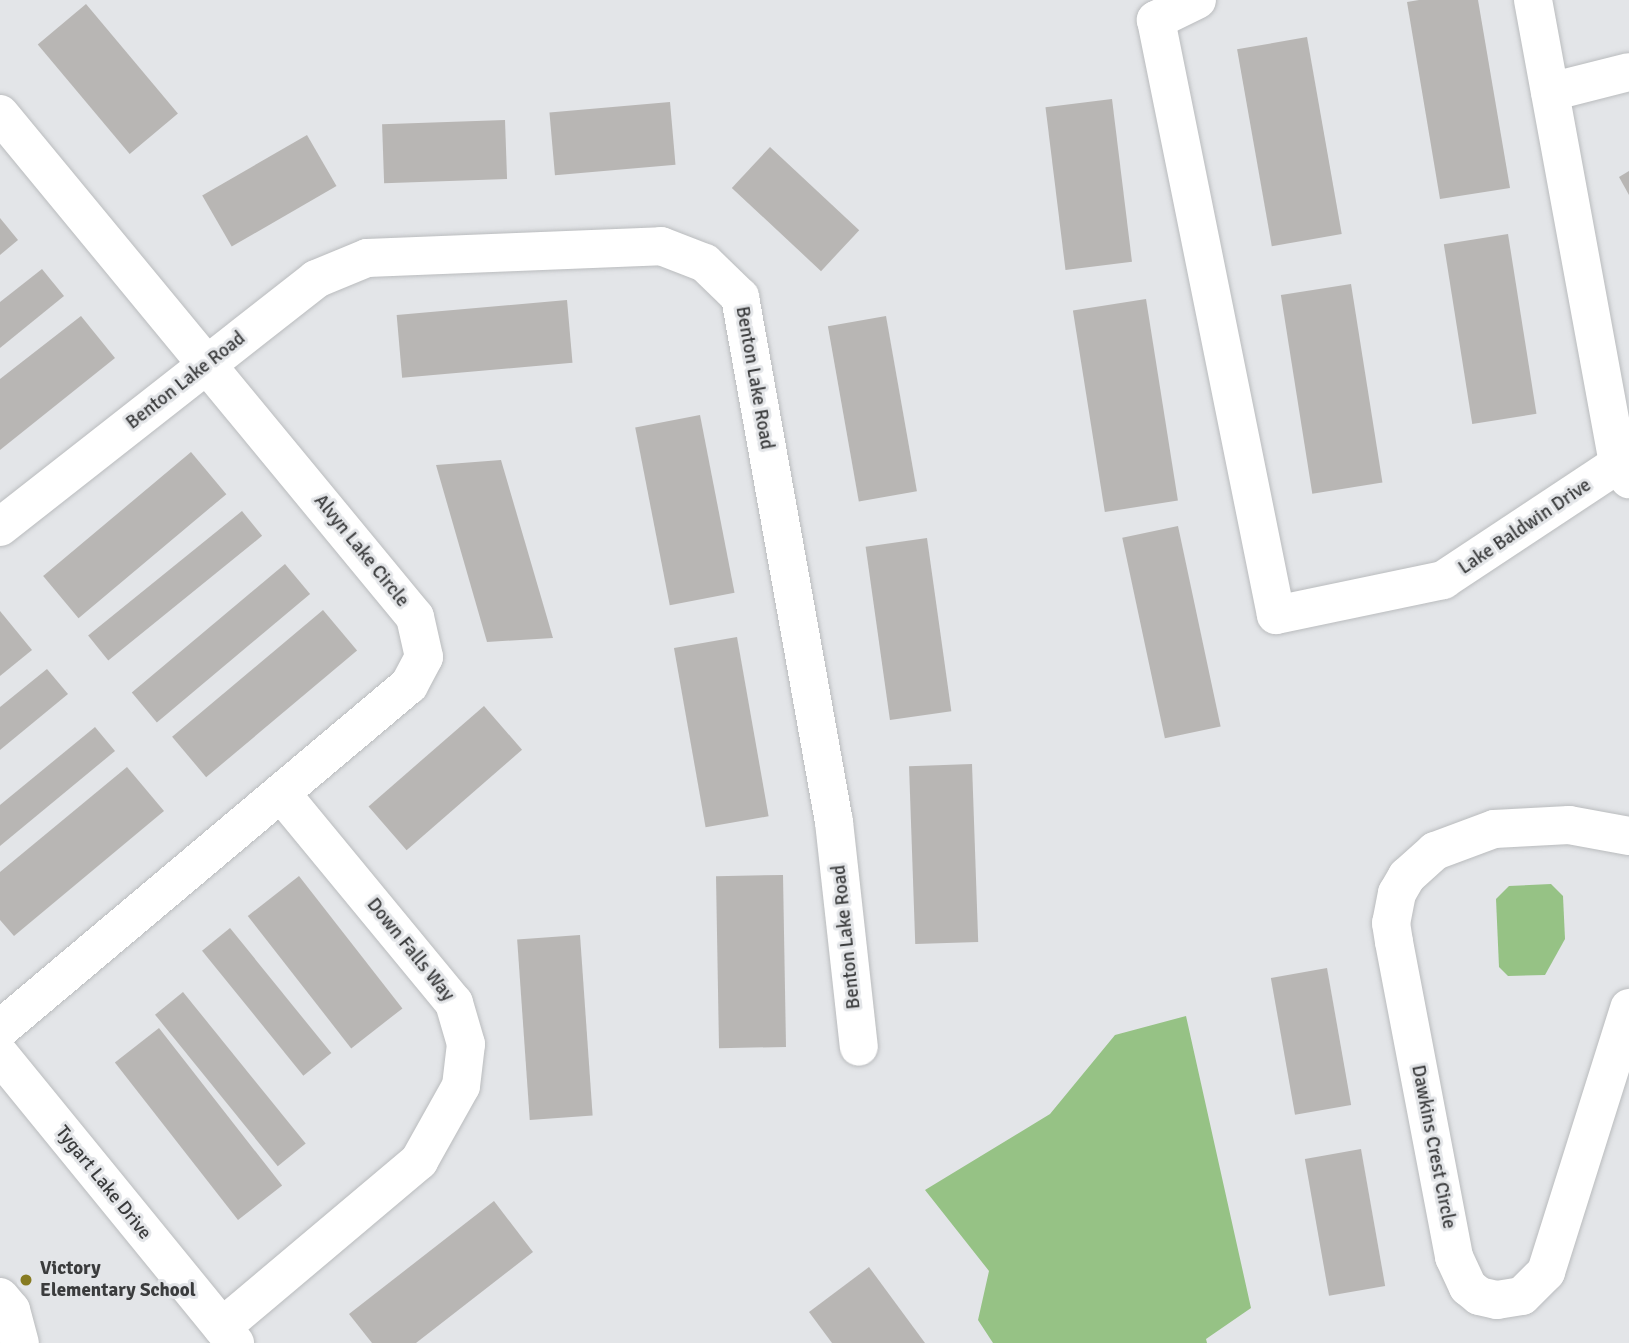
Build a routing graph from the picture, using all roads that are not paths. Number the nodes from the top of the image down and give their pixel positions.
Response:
1 (1197, 0) edge
2 (1533, 0) edge
3 (1629, 72) edge
4 (1550, 92) junction
5 (0, 114) edge
6 (206, 364) junction
7 (1624, 472) edge
8 (0, 527) edge
9 (281, 793) junction
10 (1629, 836) edge
11 (1629, 1008) edge
12 (0, 1029) edge
13 (859, 1047) dead end
14 (0, 1055) edge
15 (0, 1297) edge
16 (228, 1335) edge
17 (20, 1343) edge

1 - 7 street, Lake Baldwin Drive
2 - 4 street, Lake Baldwin Drive
3 - 4 street
4 - 7 street, Lake Baldwin Drive
5 - 6 street, Alvyn Lake Circle
6 - 8 street, Benton Lake Road
6 - 9 street, Alvyn Lake Circle
6 - 13 street, Benton Lake Road
9 - 12 street, Alvyn Lake Circle
9 - 16 street, Down Falls Way
10 - 11 street, Dawkins Crest Circle
14 - 16 street, Tygart Lake Drive
15 - 17 street

